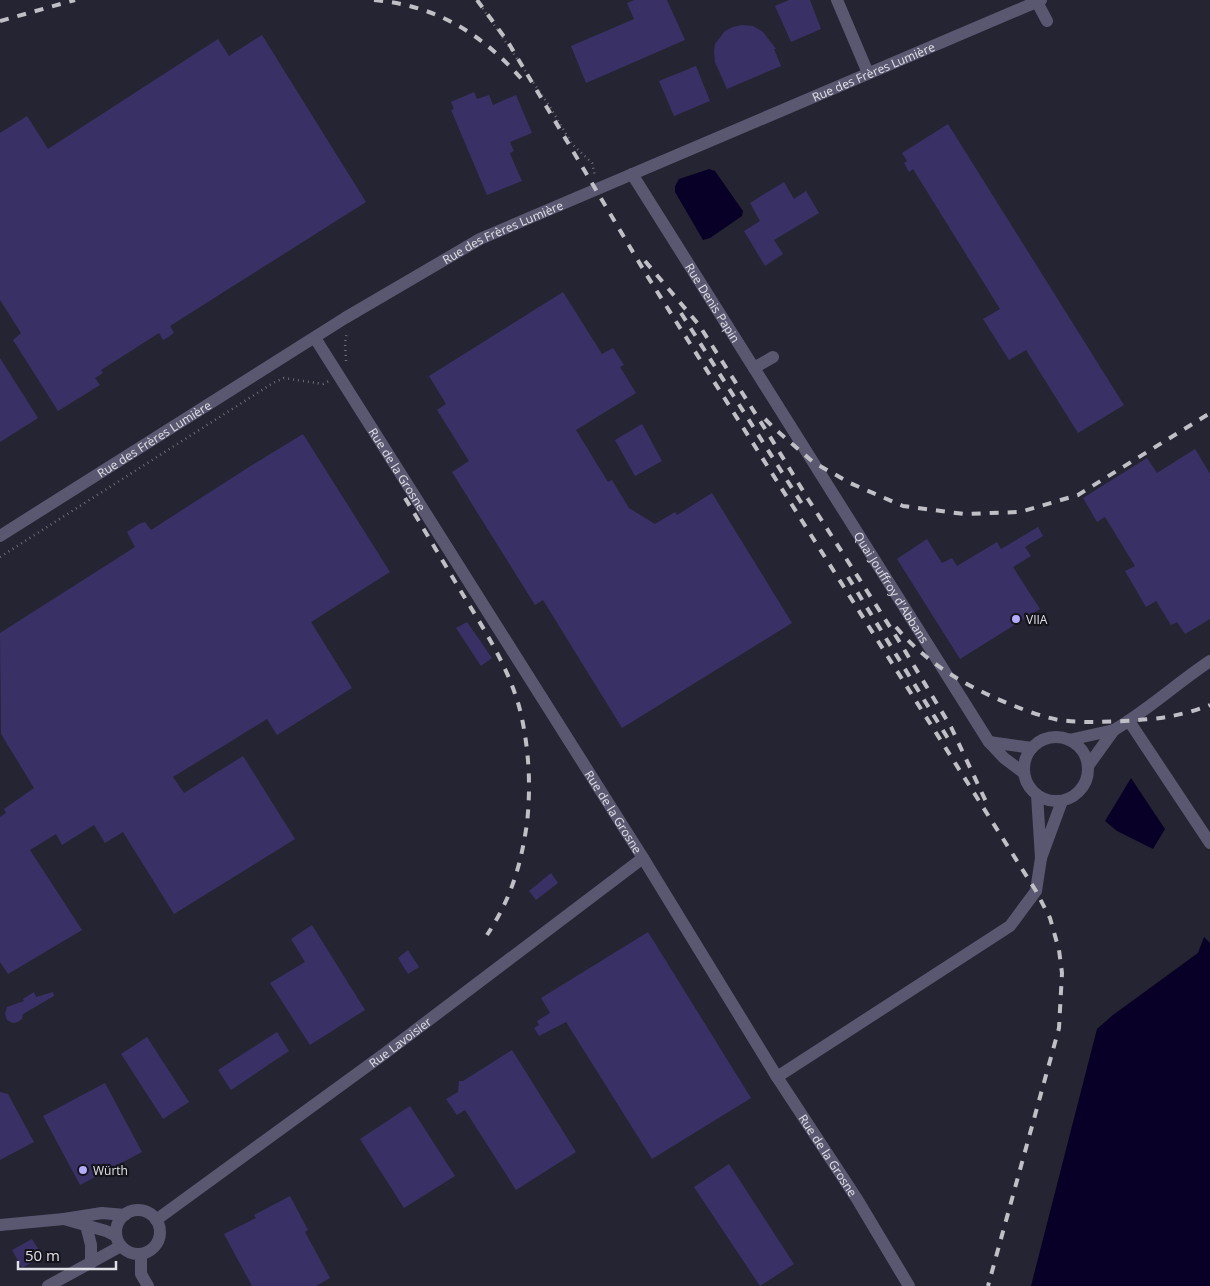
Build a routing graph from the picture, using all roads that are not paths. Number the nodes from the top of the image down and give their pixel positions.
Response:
1 (837, 0) edge
2 (1039, 1) edge
3 (1047, 22) dead end
4 (868, 73) junction
5 (632, 174) junction
6 (315, 338) junction
7 (773, 357) dead end
8 (754, 368) junction
9 (794, 432) joint
10 (0, 536) edge
11 (1210, 661) edge
12 (1130, 721) junction
13 (1114, 730) junction
14 (1069, 740) junction
15 (989, 742) junction
16 (1032, 748) junction
17 (1088, 766) junction
18 (1024, 773) junction
19 (1036, 795) junction
20 (1062, 801) junction
21 (1210, 843) edge
22 (643, 858) junction
23 (1041, 858) junction
24 (777, 1077) junction
25 (125, 1215) junction
26 (64, 1219) junction
27 (156, 1220) junction
28 (0, 1225) edge
29 (86, 1225) junction
30 (118, 1241) junction
31 (141, 1254) junction
32 (91, 1263) junction
33 (48, 1286) edge
34 (148, 1286) edge
35 (909, 1286) edge

1 - 4 street
2 - 3 street
2 - 4 street, Rue des Frères Lumière
4 - 5 street, Rue des Frères Lumière
5 - 6 street, Rue des Frères Lumière
5 - 8 street, Rue Denis Papin
6 - 10 street, Rue des Frères Lumière
6 - 22 street, Rue de la Grosne
7 - 8 street
8 - 9 street, Rue Denis Papin
9 - 15 street, Quai Jouffroy d'Abbans
11 - 12 street
12 - 13 street
12 - 21 street
13 - 14 street
13 - 17 street
14 - 16 street
14 - 17 street
15 - 16 street
15 - 18 street, Quai Jouffroy d'Abbans
16 - 18 street
17 - 20 street
18 - 19 street
19 - 20 street
19 - 23 street
20 - 23 street
22 - 24 street, Rue de la Grosne
22 - 27 street, Rue Lavoisier
23 - 24 street
24 - 35 street, Rue de la Grosne
25 - 26 street
25 - 27 street
25 - 30 street
26 - 28 street
26 - 29 street
27 - 31 street
29 - 30 street
29 - 32 street
30 - 31 street
30 - 32 street
31 - 34 street
32 - 33 street

